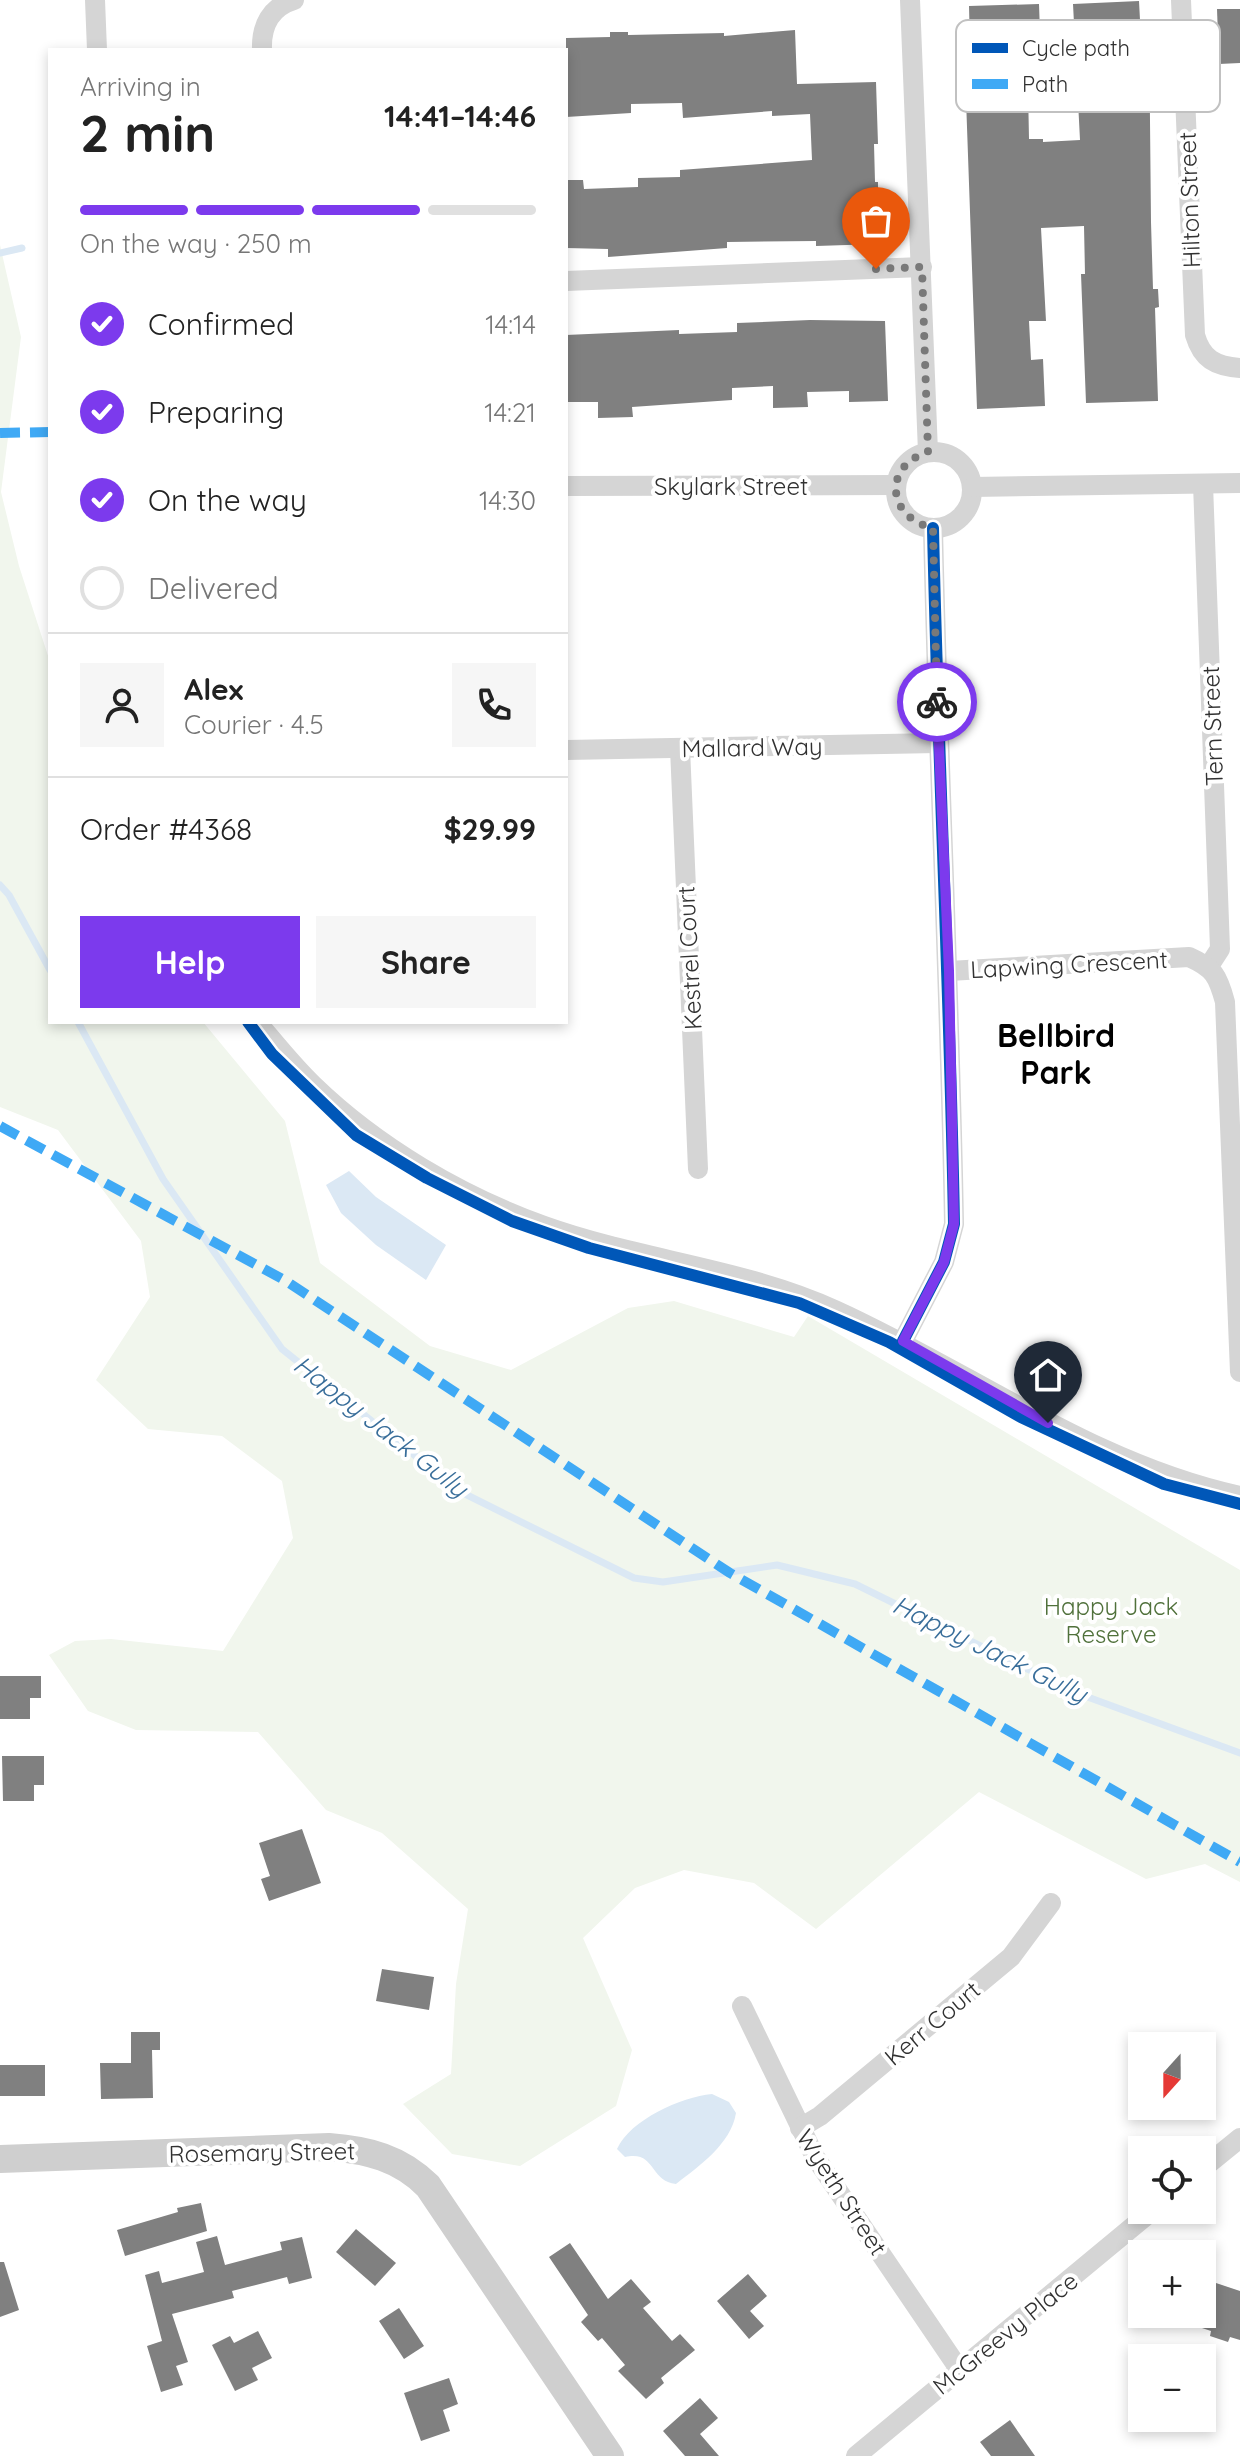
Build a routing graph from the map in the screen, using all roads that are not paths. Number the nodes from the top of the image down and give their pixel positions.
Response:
1 (95, 0) edge
2 (294, 0) edge
3 (910, 0) edge
4 (1181, 0) edge
5 (1182, 20) edge
6 (97, 48) edge
7 (262, 48) edge
8 (1186, 112) edge
9 (922, 267) junction
10 (568, 281) edge
11 (1240, 368) edge
12 (928, 452) junction
13 (1240, 483) edge
14 (1203, 484) junction
15 (896, 485) junction
16 (568, 486) edge
17 (972, 487) junction
18 (933, 528) junction
19 (938, 743) junction
20 (680, 748) junction
21 (568, 750) edge
22 (1209, 966) junction
23 (949, 971) junction
24 (259, 1024) edge
25 (698, 1169) dead end
26 (903, 1341) junction
27 (1240, 1372) edge
28 (1240, 1496) edge
29 (1051, 1903) dead end
30 (742, 2006) dead end
31 (800, 2128) junction
32 (1240, 2138) edge
33 (1216, 2158) edge
34 (0, 2159) edge
35 (1136, 2224) edge
36 (959, 2369) junction
37 (610, 2456) edge
38 (856, 2456) edge

1 - 6 street
2 - 7 street
3 - 9 street
4 - 5 street, Hilton Street
8 - 11 street, Hilton Street
9 - 10 street
9 - 12 street
12 - 15 street
12 - 17 street
13 - 14 street
14 - 17 street
14 - 22 street, Tern Street
15 - 16 street, Skylark Street
15 - 18 street
17 - 18 street
18 - 19 street
19 - 20 street, Mallard Way
19 - 23 street
20 - 21 street, Mallard Way
20 - 25 street, Kestrel Court
22 - 23 street, Lapwing Crescent
22 - 27 street
23 - 26 street
24 - 26 street
26 - 28 street
29 - 31 street, Kerr Court
30 - 31 street, Wyeth Street
31 - 36 street, Wyeth Street
32 - 33 street
34 - 37 street, Rosemary Street
35 - 36 street, McGreevy Place
36 - 38 street, McGreevy Place

